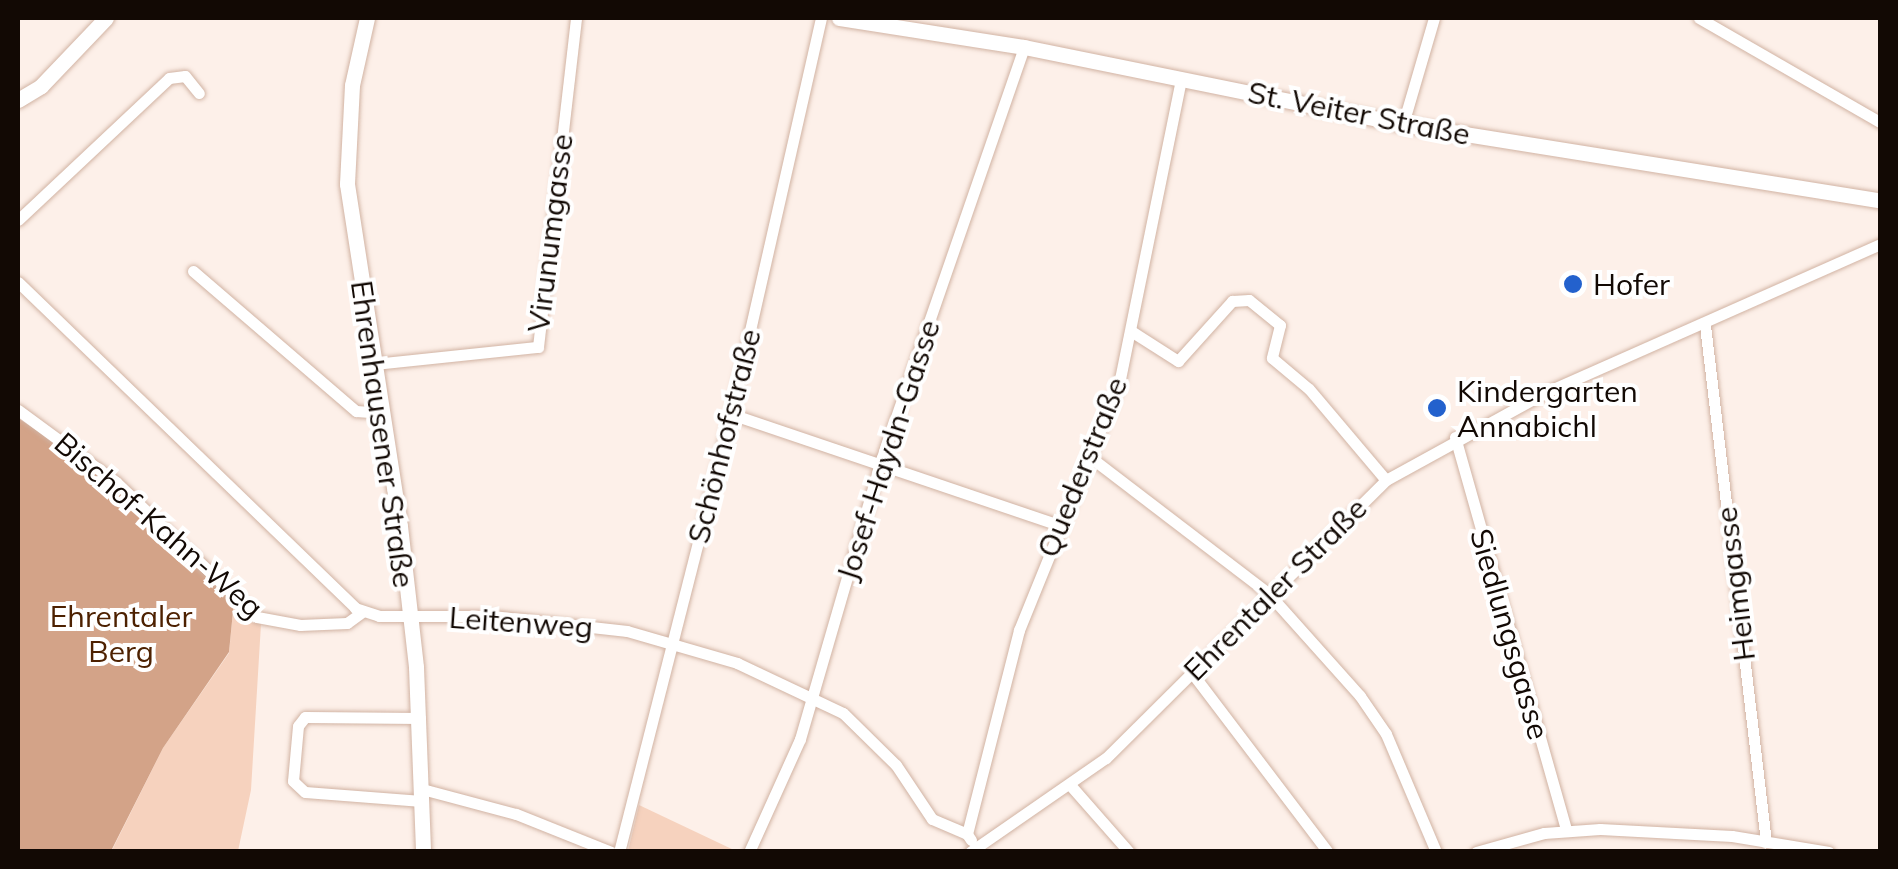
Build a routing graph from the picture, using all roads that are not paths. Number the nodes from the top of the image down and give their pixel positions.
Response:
1 (106, 18) edge
2 (367, 18) edge
3 (576, 18) edge
4 (821, 18) edge
5 (838, 18) edge
6 (1434, 18) edge
7 (1699, 18) edge
8 (1024, 47) junction
9 (1181, 80) junction
10 (199, 93) dead end
11 (18, 100) edge
12 (1880, 122) edge
13 (1402, 124) junction
14 (1880, 200) edge
15 (18, 220) edge
16 (1880, 244) edge
17 (193, 271) dead end
18 (18, 282) edge
19 (1704, 325) junction
20 (1131, 330) junction
21 (375, 364) junction
22 (18, 410) edge
23 (384, 413) junction
24 (731, 414) junction
25 (1455, 437) junction
26 (1090, 456) junction
27 (880, 464) junction
28 (1386, 480) junction
29 (1059, 525) junction
30 (1268, 593) junction
31 (362, 612) junction
32 (410, 617) junction
33 (673, 643) junction
34 (1192, 674) junction
35 (814, 694) junction
36 (420, 718) junction
37 (1071, 786) junction
38 (422, 795) junction
39 (1566, 830) junction
40 (967, 834) junction
41 (1766, 842) junction
42 (973, 850) edge
43 (423, 852) edge
44 (611, 852) edge
45 (619, 852) edge
46 (748, 852) edge
47 (1129, 852) edge
48 (1328, 852) edge
49 (1436, 852) edge
50 (1476, 852) edge
51 (1829, 852) edge

1 - 11 main road
2 - 21 main road, Ehrenhausener Straße
3 - 21 street, Virunumgasse
4 - 24 street, Schönhofstraße
5 - 8 main road, St. Veiter Straße
6 - 13 street
7 - 12 street
8 - 9 main road, St. Veiter Straße
8 - 27 street, Josef-Haydn-Gasse
9 - 13 main road, St. Veiter Straße
9 - 20 street, Quederstraße
10 - 15 street
13 - 14 main road, St. Veiter Straße
16 - 19 street, Ehrentaler Straße
17 - 23 street
18 - 31 street
19 - 25 street, Ehrentaler Straße
19 - 41 street, Heimgasse
20 - 26 street, Quederstraße
20 - 28 street
21 - 23 main road, Ehrenhausener Straße
22 - 31 street, Bischof-Kahn-Weg
23 - 32 main road, Ehrenhausener Straße
24 - 27 street
24 - 33 street, Schönhofstraße
25 - 28 street, Ehrentaler Straße
25 - 39 street, Siedlungsgasse
26 - 29 street, Quederstraße
26 - 30 street
27 - 29 street
27 - 35 street, Josef-Haydn-Gasse
28 - 30 street, Ehrentaler Straße
29 - 40 street, Quederstraße
30 - 34 street, Ehrentaler Straße
30 - 49 street
31 - 32 street, Leitenweg
32 - 33 street, Leitenweg
32 - 36 main road, Ehrenhausener Straße
33 - 35 street, Leitenweg
33 - 45 street, Schönhofstraße
34 - 37 street, Ehrentaler Straße
34 - 48 street
35 - 40 street, Leitenweg
35 - 46 street, Josef-Haydn-Gasse
36 - 38 main road, Ehrenhausener Straße
36 - 38 street
37 - 42 street, Ehrentaler Straße
37 - 47 street
38 - 43 main road, Ehrenhausener Straße
38 - 44 street
39 - 41 street
39 - 50 street
40 - 42 street
41 - 51 street

